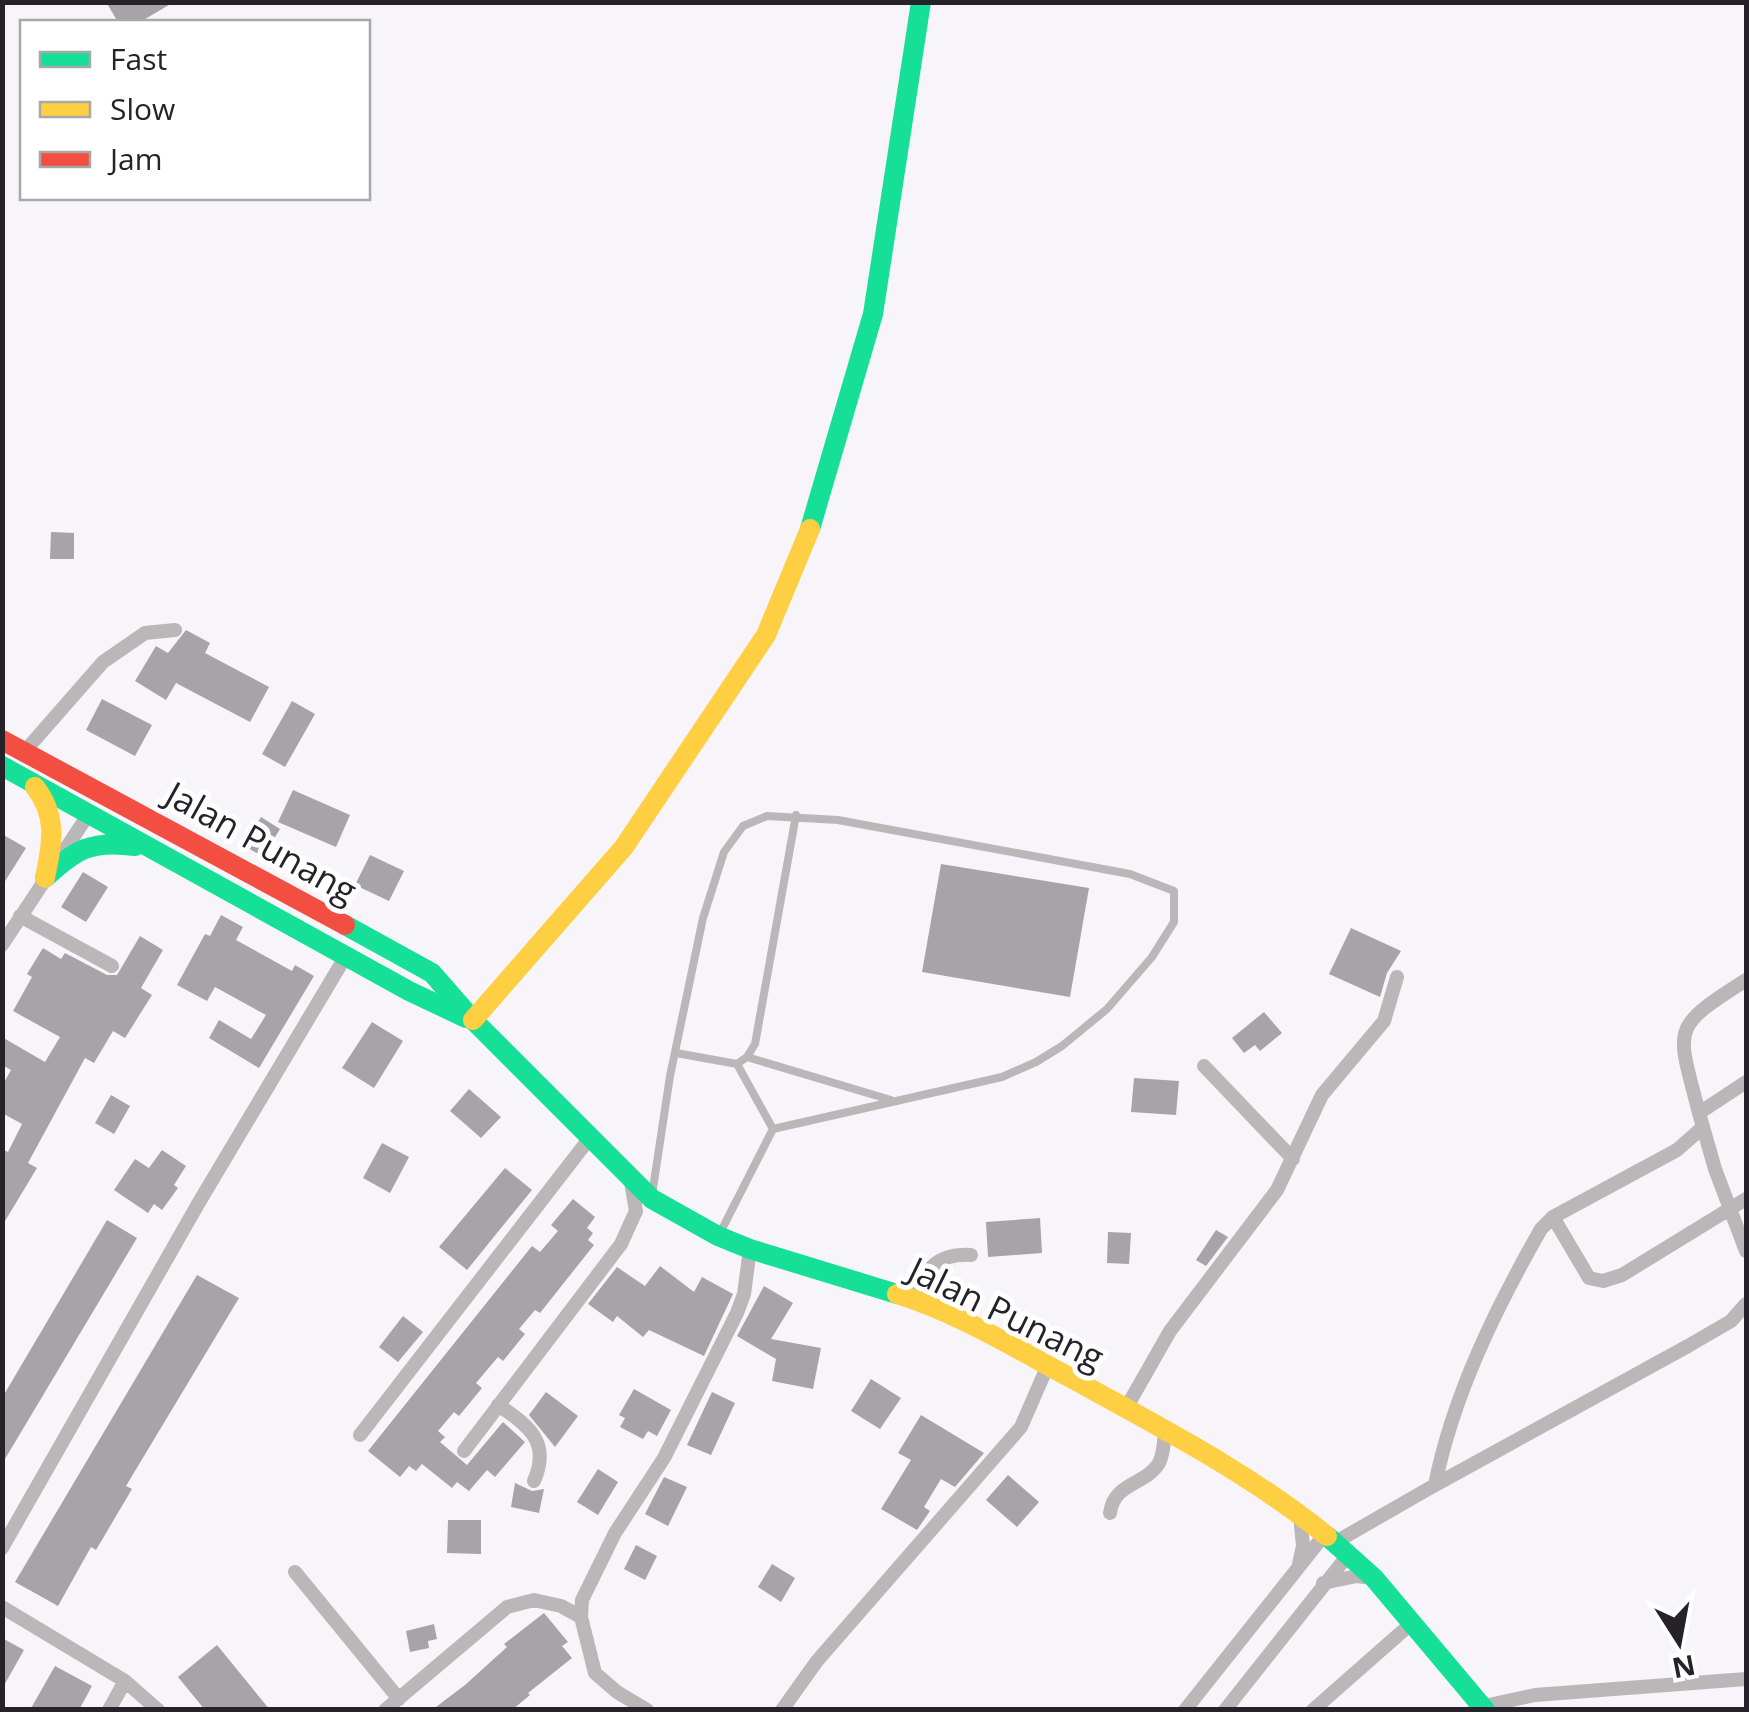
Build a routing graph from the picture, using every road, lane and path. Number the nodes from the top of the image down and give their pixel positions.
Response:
1 (921, 2) edge
2 (175, 630) dead end
3 (2, 740) edge
4 (24, 751) junction
5 (2, 766) edge
6 (26, 776) junction
7 (102, 792) junction
8 (88, 815) junction
9 (796, 815) junction
10 (152, 849) junction
11 (44, 878) junction
12 (20, 916) junction
13 (2, 945) edge
14 (348, 954) junction
15 (112, 966) dead end
16 (1397, 977) dead end
17 (1746, 980) edge
18 (472, 1020) junction
19 (676, 1053) junction
20 (747, 1058) junction
21 (737, 1064) junction
22 (1204, 1066) dead end
23 (1746, 1082) edge
24 (892, 1101) junction
25 (1701, 1120) junction
26 (773, 1129) junction
27 (588, 1140) junction
28 (1293, 1158) junction
29 (630, 1175) junction
30 (652, 1199) junction
31 (1746, 1199) edge
32 (1730, 1209) junction
33 (1553, 1217) junction
34 (718, 1236) junction
35 (750, 1248) junction
36 (1746, 1251) edge
37 (971, 1255) dead end
38 (913, 1300) junction
39 (1746, 1304) edge
40 (1048, 1365) junction
41 (498, 1404) junction
42 (1125, 1410) junction
43 (1165, 1430) junction
44 (360, 1434) dead end
45 (464, 1452) dead end
46 (534, 1481) dead end
47 (1434, 1485) junction
48 (1110, 1513) dead end
49 (1300, 1515) junction
50 (1336, 1544) junction
51 (2, 1548) edge
52 (1299, 1565) junction
53 (295, 1572) dead end
54 (1374, 1578) junction
55 (1323, 1583) junction
56 (2, 1607) edge
57 (581, 1617) junction
58 (1412, 1622) junction
59 (1746, 1679) edge
60 (124, 1681) junction
61 (398, 1699) junction
62 (1479, 1708) edge
63 (109, 1710) edge
64 (158, 1710) edge
65 (385, 1710) edge
66 (647, 1710) edge
67 (782, 1710) edge
68 (1185, 1710) edge
69 (1224, 1710) edge
70 (1313, 1710) edge

1 - 18 street
2 - 4 street
3 - 4 street, Jalan Punang
4 - 7 street, Jalan Punang
5 - 6 street, Jalan Punang
6 - 8 street, Jalan Punang
6 - 11 street
7 - 8 street
7 - 18 street, Jalan Punang
8 - 10 street, Jalan Punang
8 - 11 street
9 - 19 lane
9 - 20 lane
9 - 24 lane
10 - 11 street
10 - 14 street, Jalan Punang
11 - 12 street
12 - 13 street
12 - 15 street
14 - 18 street, Jalan Punang
14 - 51 street
16 - 28 street
17 - 25 street
18 - 27 street, Jalan Punang
19 - 21 lane
19 - 30 lane
20 - 21 lane
20 - 24 lane
21 - 26 lane
22 - 28 street
23 - 25 street
24 - 26 lane
25 - 32 street
25 - 33 street
26 - 34 lane
27 - 29 street, Jalan Punang
27 - 44 street
28 - 42 street
29 - 30 street, Jalan Punang
29 - 41 street
30 - 34 street, Jalan Punang
31 - 32 street
32 - 33 street
32 - 36 street
33 - 47 street
34 - 35 street, Jalan Punang
35 - 38 street, Jalan Punang
35 - 57 street
37 - 38 street
38 - 40 street, Jalan Punang
39 - 47 street
40 - 42 street, Jalan Punang
40 - 67 street
41 - 45 street
41 - 46 street
42 - 43 street, Jalan Punang
43 - 48 street
43 - 49 street, Jalan Punang
47 - 50 street
49 - 50 street, Jalan Punang
49 - 52 street
50 - 52 street
50 - 54 street, Jalan Punang
50 - 55 street
52 - 68 street
53 - 61 street
54 - 55 street
54 - 58 street, Jalan Punang
55 - 69 street
56 - 60 street
57 - 61 street
57 - 66 street
58 - 62 street, Jalan Punang
58 - 70 street
59 - 62 street
60 - 63 street
60 - 64 street
61 - 65 street

